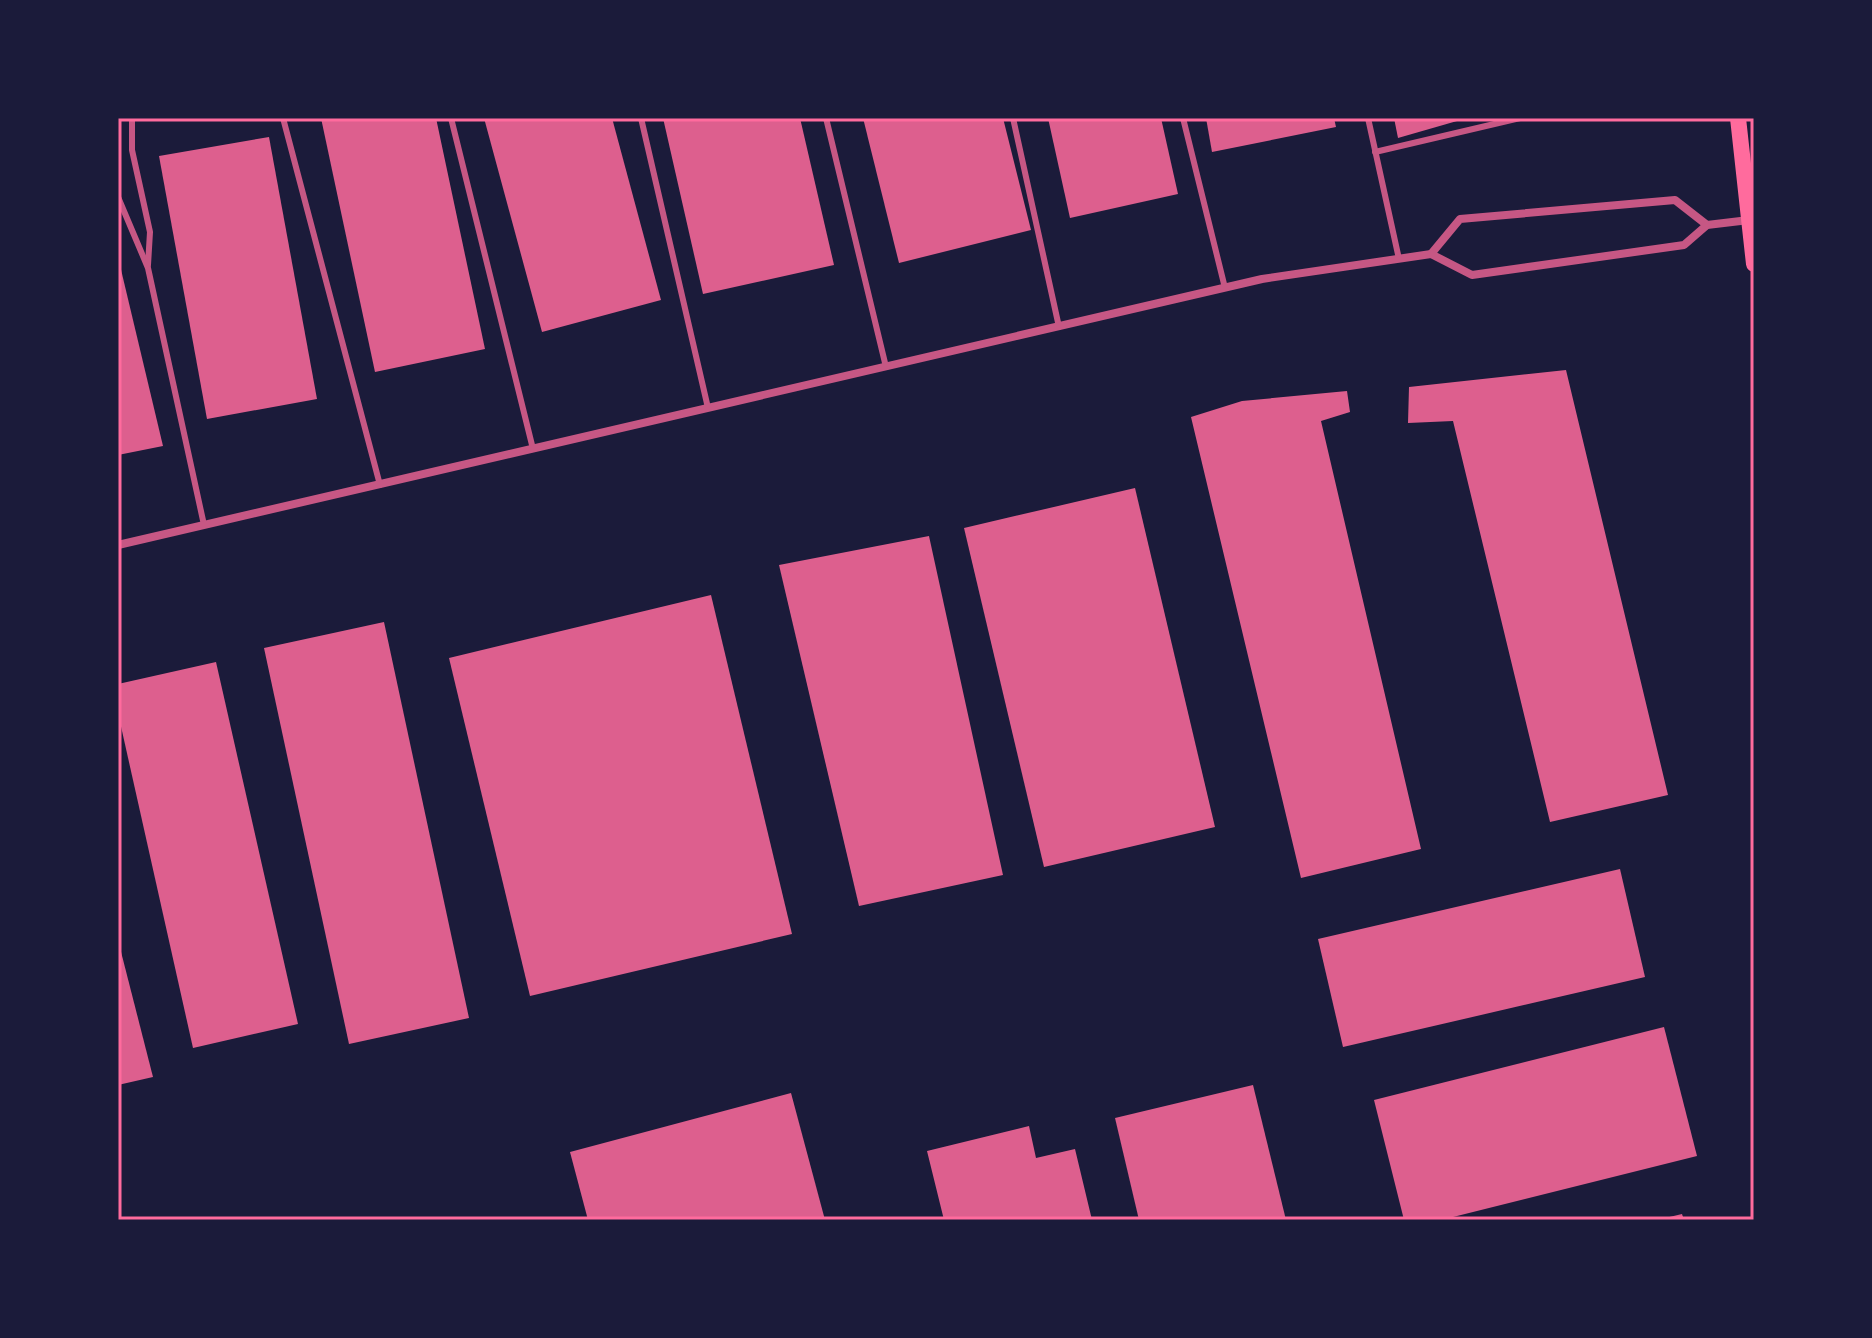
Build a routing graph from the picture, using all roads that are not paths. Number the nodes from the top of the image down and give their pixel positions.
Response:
1 (132, 118) edge
2 (283, 118) edge
3 (451, 118) edge
4 (641, 118) edge
5 (826, 118) edge
6 (1013, 118) edge
7 (1183, 118) edge
8 (1368, 118) edge
9 (1520, 118) edge
10 (1738, 118) edge
11 (1375, 152) junction
12 (118, 197) edge
13 (1751, 222) edge
14 (1707, 225) junction
15 (1431, 254) junction
16 (1399, 259) junction
17 (1754, 264) edge
18 (148, 268) junction
19 (1225, 288) junction
20 (1059, 327) junction
21 (886, 367) junction
22 (708, 408) junction
23 (533, 449) junction
24 (380, 485) junction
25 (204, 525) junction
26 (118, 545) edge

1 - 18 lane
2 - 24 lane
3 - 23 lane
4 - 22 lane
5 - 21 lane
6 - 20 lane
7 - 19 lane
8 - 11 lane
9 - 11 lane
10 - 13 main road
11 - 16 lane
12 - 18 lane
13 - 14 street
13 - 17 main road
14 - 15 street
14 - 15 street
15 - 16 street
16 - 19 street
18 - 25 lane
19 - 20 street
20 - 21 street
21 - 22 street
22 - 23 street
23 - 24 street
24 - 25 street
25 - 26 street

